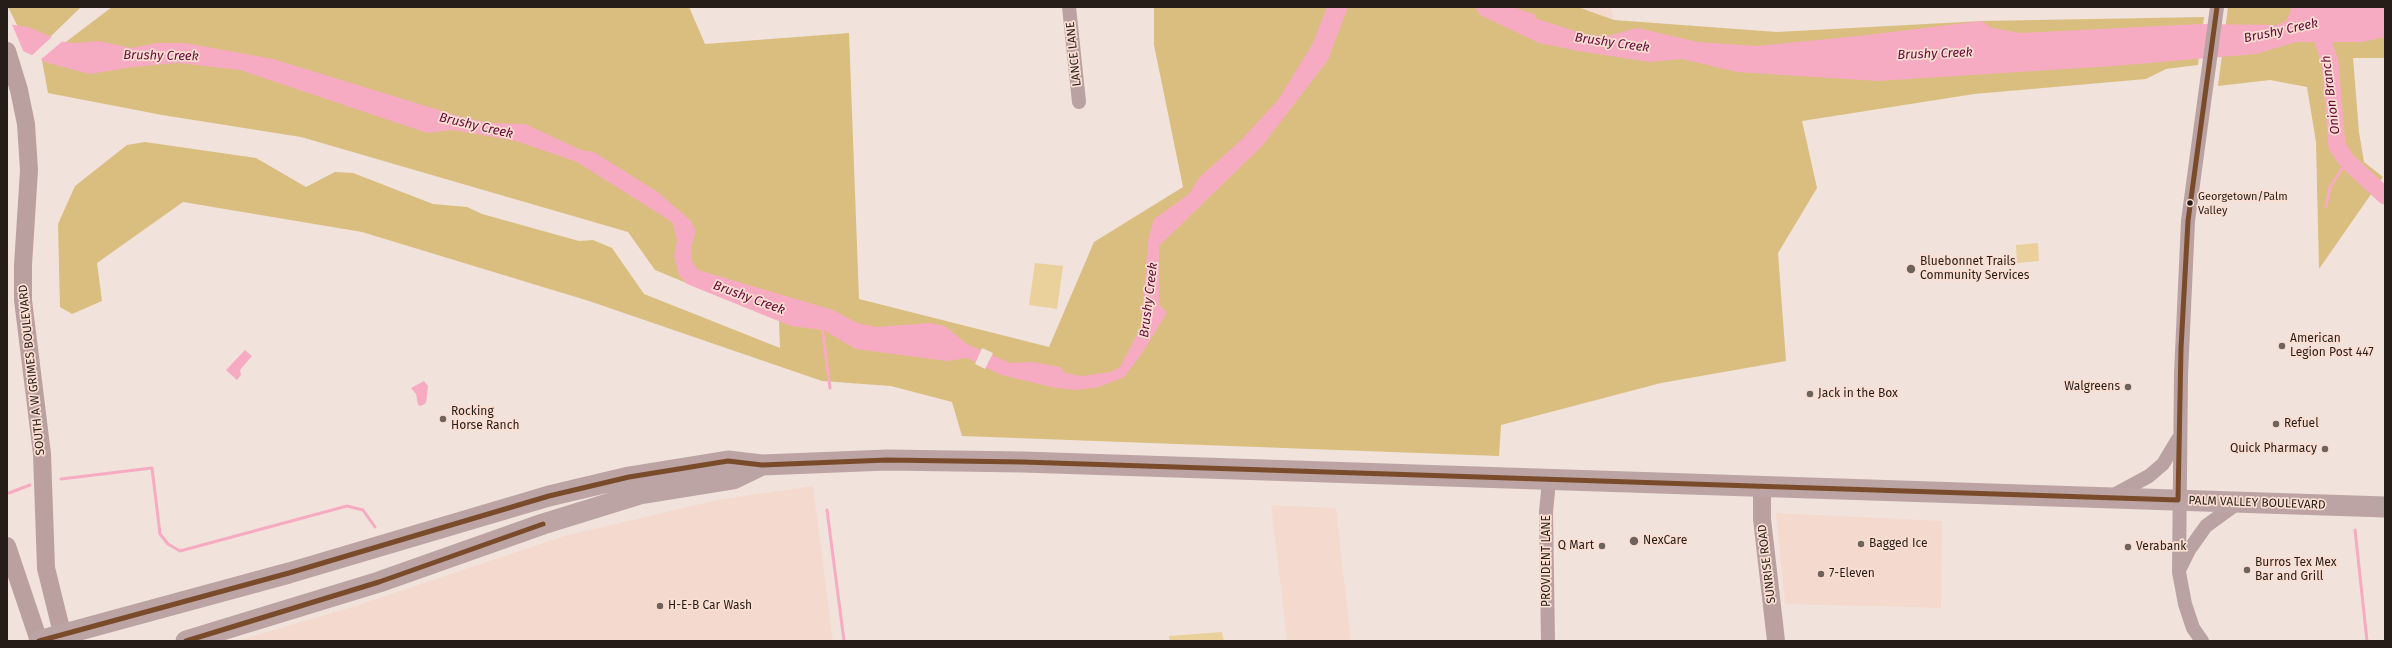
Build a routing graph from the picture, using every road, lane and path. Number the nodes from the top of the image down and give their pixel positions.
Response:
1 (1069, 7) edge
2 (2217, 7) edge
3 (7, 51) edge
4 (1079, 102) dead end
5 (2179, 437) junction
6 (762, 465) junction
7 (1549, 481) junction
8 (1762, 488) junction
9 (2108, 499) junction
10 (2178, 500) junction
11 (2239, 502) junction
12 (2385, 507) edge
13 (495, 512) junction
14 (7, 546) edge
15 (2179, 572) junction
16 (379, 582) junction
17 (63, 638) edge
18 (39, 641) edge
19 (186, 641) edge
20 (1548, 641) edge
21 (1776, 641) edge
22 (2202, 641) edge

1 - 4 street, LANCE LANE
2 - 5 street
3 - 17 main road, SOUTH A W GRIMES BOULEVARD
5 - 9 street
5 - 10 street
6 - 7 highway, PALM VALLEY BOULEVARD
6 - 13 highway, PALM VALLEY BOULEVARD
6 - 16 highway, PALM VALLEY BOULEVARD
7 - 8 highway, PALM VALLEY BOULEVARD
7 - 20 street, PROVIDENT LANE
8 - 9 highway, PALM VALLEY BOULEVARD
8 - 21 main road, SUNRISE ROAD
9 - 10 highway, PALM VALLEY BOULEVARD
10 - 11 highway, PALM VALLEY BOULEVARD
10 - 15 street
11 - 12 highway, PALM VALLEY BOULEVARD
11 - 15 street
13 - 16 highway
13 - 17 highway, PALM VALLEY BOULEVARD
14 - 18 main road
15 - 22 street
16 - 19 highway, PALM VALLEY BOULEVARD
17 - 18 highway, PALM VALLEY BOULEVARD

